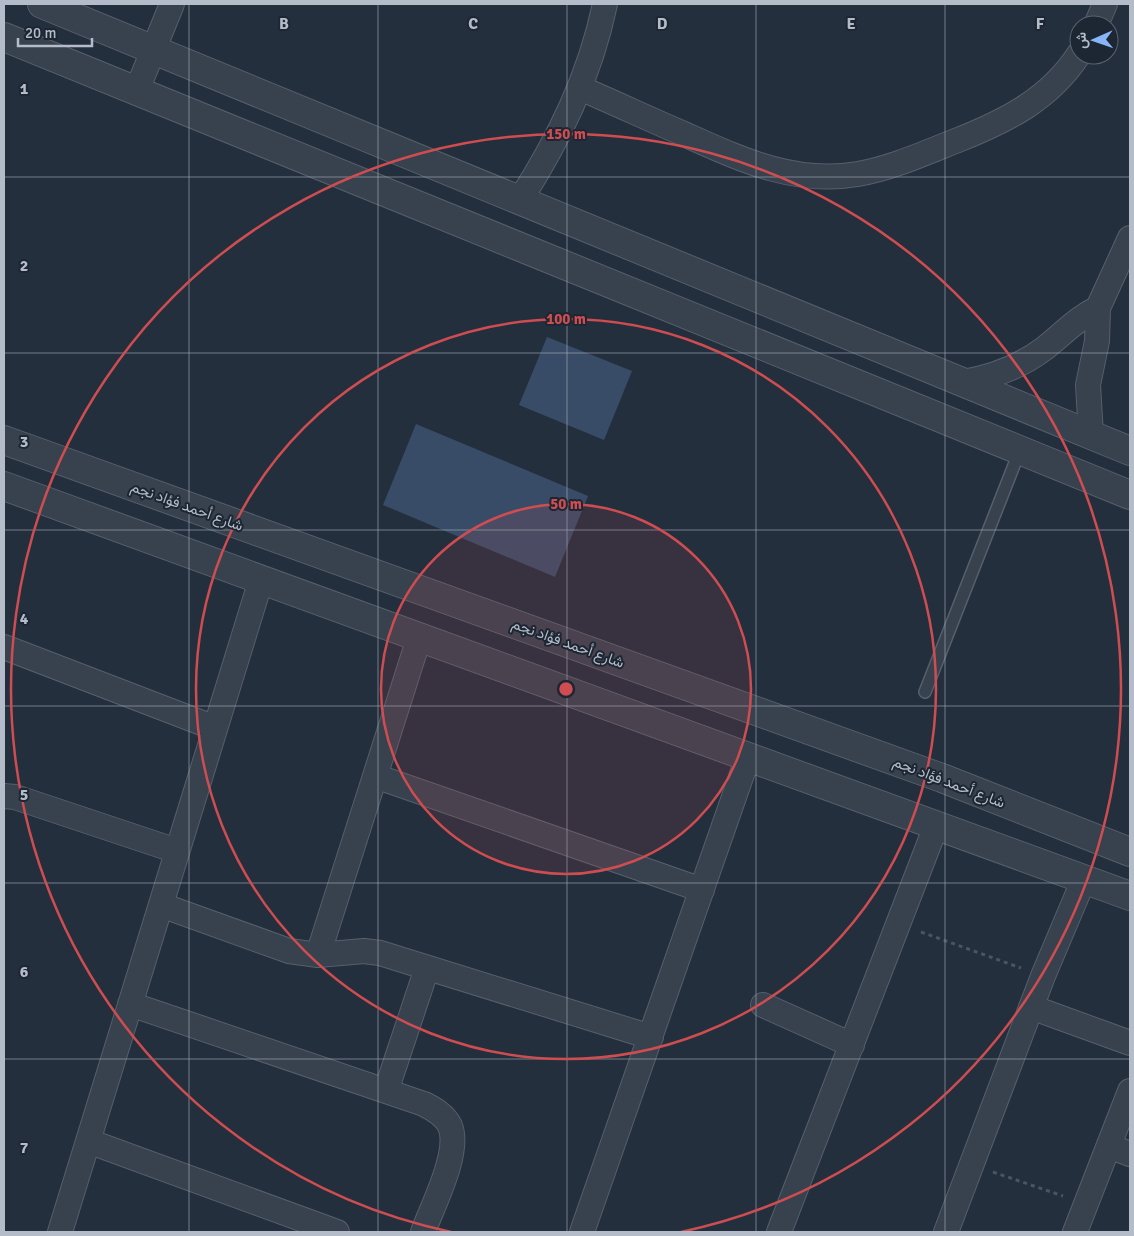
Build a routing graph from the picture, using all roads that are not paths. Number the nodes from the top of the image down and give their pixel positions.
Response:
1 (42, 4) edge
2 (172, 4) edge
3 (605, 4) edge
4 (4, 37) edge
5 (154, 49) junction
6 (1069, 65) edge
7 (580, 88) junction
8 (137, 90) junction
9 (520, 200) junction
10 (1130, 238) edge
11 (1098, 308) junction
12 (818, 323) junction
13 (801, 360) junction
14 (919, 364) junction
15 (963, 382) junction
16 (903, 402) junction
17 (1090, 435) junction
18 (4, 440) edge
19 (1020, 450) junction
20 (1130, 451) edge
21 (4, 486) edge
22 (1130, 495) edge
23 (260, 580) junction
24 (419, 638) junction
25 (4, 647) edge
26 (925, 692) dead end
27 (215, 728) junction
28 (748, 757) junction
29 (375, 776) junction
30 (6, 802) edge
31 (936, 826) junction
32 (177, 851) junction
33 (1130, 852) edge
34 (1084, 879) junction
35 (702, 890) junction
36 (1130, 896) edge
37 (161, 905) junction
38 (318, 955) junction
39 (427, 968) junction
40 (130, 1004) junction
41 (763, 1005) dead end
42 (1031, 1007) junction
43 (650, 1037) junction
44 (1130, 1043) edge
45 (852, 1045) junction
46 (386, 1091) junction
47 (1130, 1091) edge
48 (88, 1141) junction
49 (1120, 1150) edge
50 (60, 1232) edge
51 (337, 1232) edge
52 (423, 1232) edge
53 (582, 1232) edge
54 (779, 1232) edge
55 (946, 1232) edge
56 (1075, 1232) edge

1 - 5 street
2 - 5 street
3 - 7 street
4 - 8 street
5 - 8 street
5 - 9 street
6 - 7 street
7 - 9 street
8 - 13 street
9 - 12 street
10 - 11 street
11 - 15 street
11 - 17 street
12 - 13 street
12 - 14 street
13 - 16 street
14 - 15 street
14 - 16 street
15 - 17 street
16 - 19 street
17 - 20 street
18 - 33 street, شارع أحمد فؤاد نجم
19 - 22 street
19 - 26 lane
21 - 23 street
23 - 24 street
23 - 27 street
24 - 28 street
24 - 29 street
25 - 27 street
27 - 32 street
28 - 31 street
28 - 35 street
29 - 35 street
29 - 38 street
30 - 32 street
31 - 34 street
31 - 45 street
32 - 37 street
34 - 36 street
34 - 42 street
35 - 43 street
37 - 38 street
37 - 40 street
38 - 39 street
39 - 43 street
39 - 46 street
40 - 46 street
40 - 48 street
41 - 45 street
42 - 44 street
42 - 55 street
43 - 53 street
45 - 54 street
46 - 52 street
47 - 49 street
48 - 50 street
48 - 51 street
49 - 56 street

